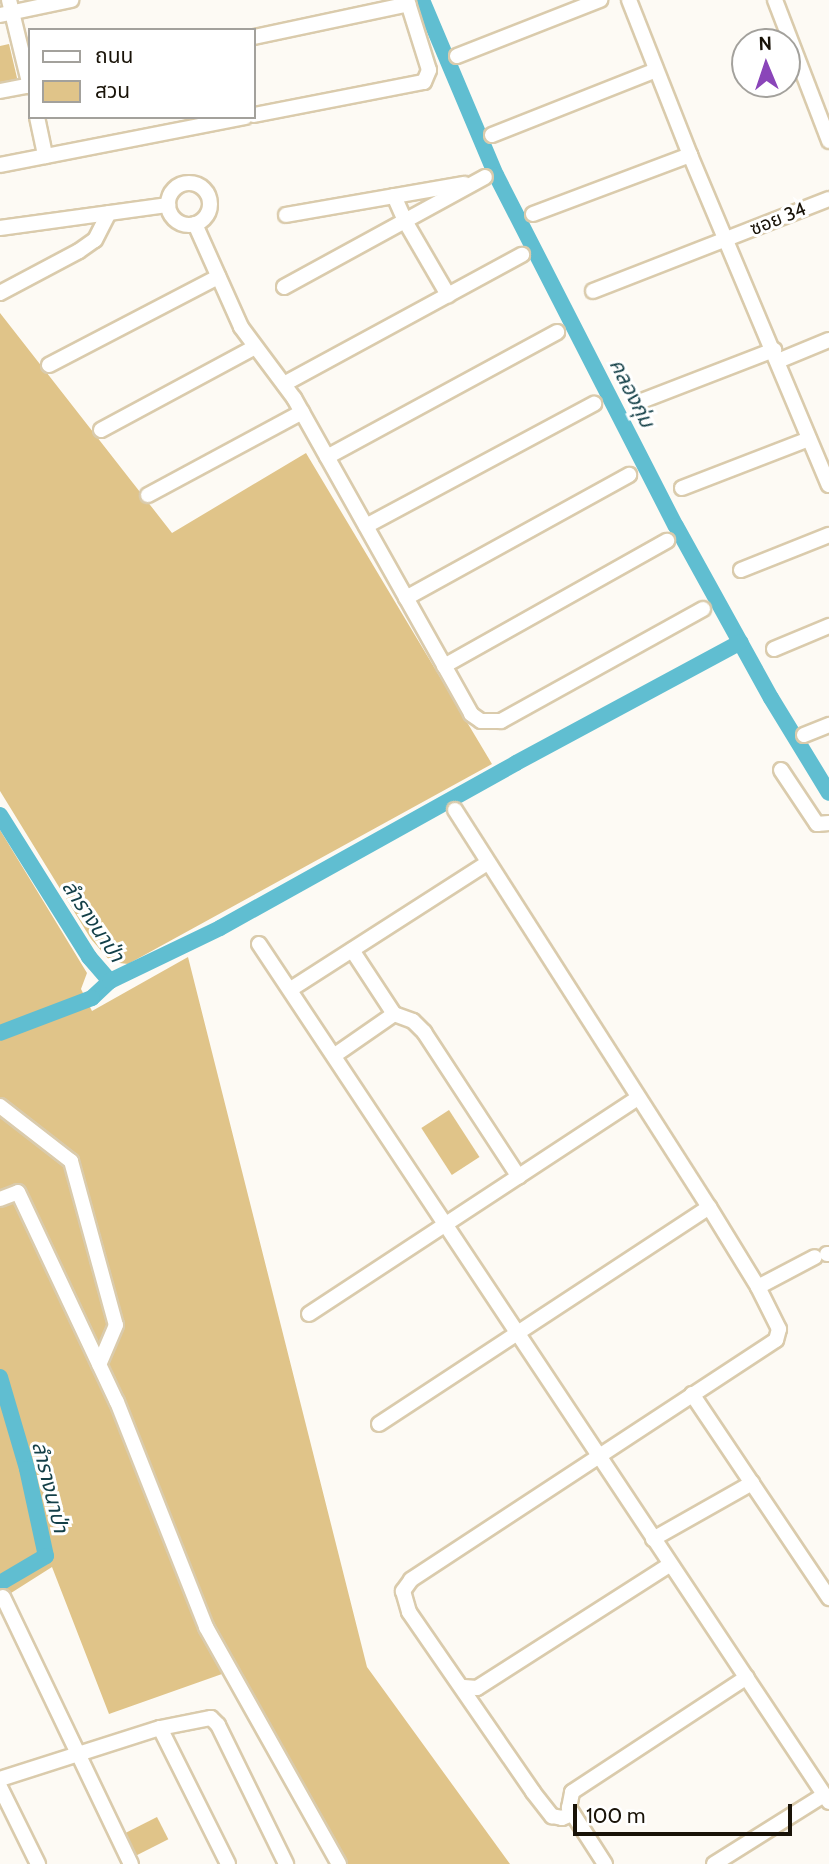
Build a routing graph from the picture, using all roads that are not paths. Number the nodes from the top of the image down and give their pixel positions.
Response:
1 (71, 0) edge
2 (600, 0) edge
3 (629, 0) edge
4 (775, 0) edge
5 (408, 2) edge
6 (7, 9) edge
7 (256, 37) edge
8 (457, 56) dead end
9 (656, 70) junction
10 (28, 78) edge
11 (28, 85) edge
12 (0, 91) edge
13 (256, 116) edge
14 (37, 119) edge
15 (235, 119) edge
16 (492, 135) dead end
17 (829, 141) edge
18 (690, 155) junction
19 (45, 156) junction
20 (0, 165) edge
21 (394, 196) junction
22 (829, 199) edge
23 (168, 205) junction
24 (109, 213) junction
25 (533, 214) dead end
26 (286, 215) dead end
27 (405, 221) junction
28 (195, 224) junction
29 (0, 228) edge
30 (726, 240) junction
31 (522, 255) dead end
32 (218, 277) junction
33 (284, 287) dead end
34 (593, 292) dead end
35 (0, 293) edge
36 (448, 295) junction
37 (557, 332) dead end
38 (829, 340) edge
39 (255, 347) junction
40 (776, 355) junction
41 (49, 365) dead end
42 (284, 384) junction
43 (639, 402) dead end
44 (594, 404) dead end
45 (302, 412) junction
46 (101, 430) dead end
47 (809, 439) junction
48 (327, 457) junction
49 (629, 475) dead end
50 (827, 477) edge
51 (682, 488) dead end
52 (148, 495) dead end
53 (366, 526) junction
54 (829, 535) edge
55 (667, 541) dead end
56 (741, 570) dead end
57 (406, 598) junction
58 (703, 609) dead end
59 (829, 626) edge
60 (774, 649) dead end
61 (444, 666) junction
62 (829, 725) edge
63 (804, 735) dead end
64 (781, 770) dead end
65 (455, 810) dead end
66 (829, 823) edge
67 (487, 863) junction
68 (259, 943) dead end
69 (352, 950) junction
70 (292, 989) junction
71 (394, 1014) junction
72 (335, 1055) junction
73 (638, 1098) junction
74 (0, 1106) edge
75 (519, 1177) junction
76 (0, 1199) edge
77 (709, 1207) junction
78 (446, 1226) junction
79 (824, 1255) edge
80 (758, 1287) junction
81 (309, 1314) dead end
82 (517, 1334) junction
83 (99, 1365) junction
84 (692, 1394) junction
85 (379, 1424) dead end
86 (598, 1455) junction
87 (752, 1483) junction
88 (653, 1539) junction
89 (669, 1565) junction
90 (3, 1597) dead end
91 (829, 1598) edge
92 (747, 1677) junction
93 (464, 1687) junction
94 (160, 1728) junction
95 (77, 1754) junction
96 (0, 1779) edge
97 (0, 1787) edge
98 (825, 1790) edge
99 (572, 1814) junction
100 (38, 1864) edge
101 (131, 1864) edge
102 (228, 1864) edge
103 (286, 1864) edge
104 (339, 1864) edge
105 (605, 1864) edge
106 (715, 1864) edge

1 - 6 street
2 - 8 street
3 - 9 street
4 - 17 street
5 - 7 street
5 - 13 street
6 - 10 street
9 - 16 street
9 - 18 street
11 - 12 street
14 - 19 street
15 - 19 street
18 - 25 street
18 - 30 street
19 - 20 street
21 - 26 street
21 - 27 street
21 - 27 street
22 - 30 street, ซอย 34
23 - 24 street
23 - 28 street
23 - 28 street
24 - 29 street
24 - 35 street
27 - 33 street
27 - 36 street
28 - 32 street
30 - 34 street, ซอย 34
30 - 40 street
31 - 36 street
32 - 39 street
32 - 41 street
36 - 42 street
37 - 48 street
38 - 40 street
39 - 42 street
39 - 46 street
40 - 43 street
40 - 47 street
42 - 45 street
44 - 53 street
45 - 48 street
45 - 52 street
47 - 50 street
47 - 51 street
48 - 53 street
49 - 57 street
53 - 57 street
54 - 56 street
55 - 61 street
57 - 61 street
58 - 61 street
59 - 60 street
62 - 63 street
64 - 66 street
65 - 67 street
67 - 69 street
67 - 73 street
68 - 70 street
69 - 70 street
69 - 71 street
70 - 72 street
71 - 72 street
71 - 75 street
72 - 78 street
73 - 75 street
73 - 77 street
74 - 83 street
75 - 78 street
76 - 83 street
77 - 80 street
77 - 82 street
78 - 81 street
78 - 82 street
79 - 80 street
80 - 84 street
82 - 85 street
82 - 86 street
83 - 104 street
84 - 86 street
84 - 87 street
86 - 88 street
86 - 93 street
87 - 88 street
87 - 91 street
88 - 89 street
89 - 92 street
89 - 93 street
90 - 95 street
92 - 98 street
92 - 99 street
93 - 99 street
94 - 95 street
94 - 102 street
94 - 103 street
95 - 96 street
95 - 101 street
97 - 100 street
98 - 106 street
99 - 105 street

